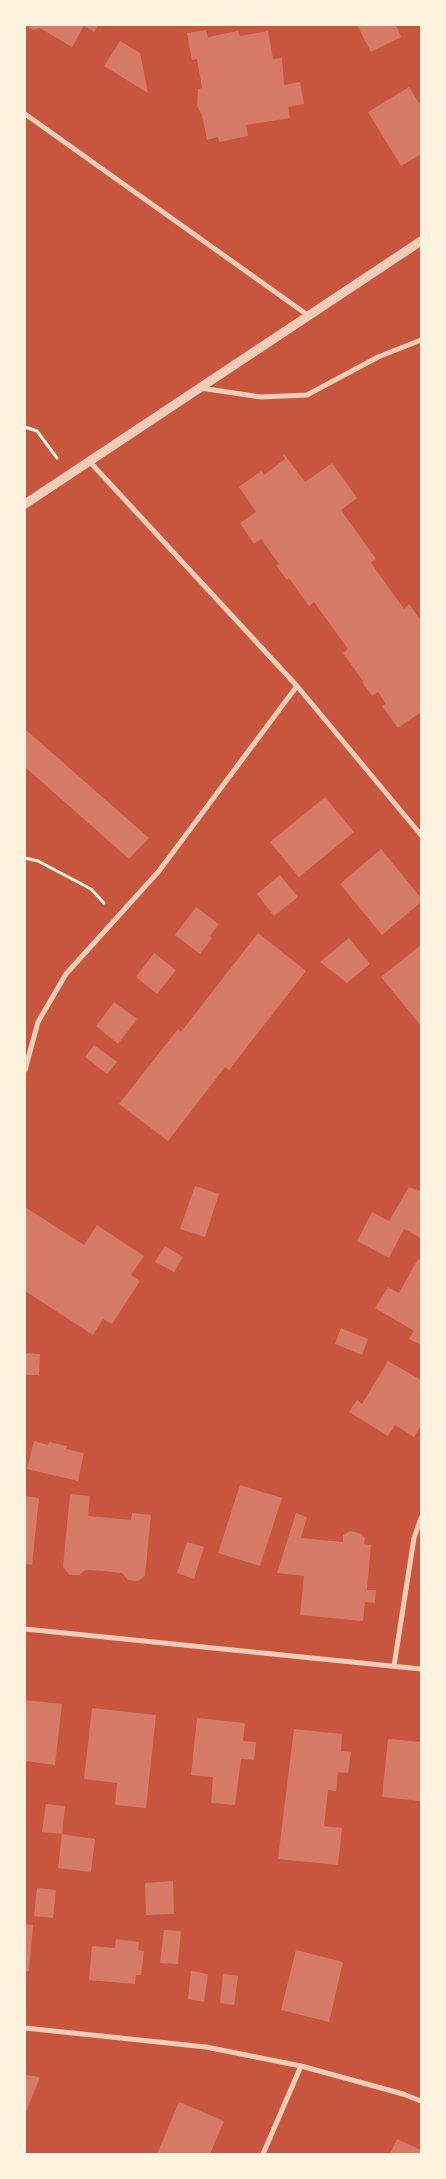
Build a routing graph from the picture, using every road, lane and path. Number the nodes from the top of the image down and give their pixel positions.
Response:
1 (25, 114) edge
2 (421, 241) edge
3 (309, 316) junction
4 (421, 340) edge
5 (199, 388) junction
6 (25, 427) edge
7 (89, 461) junction
8 (69, 475) junction
9 (25, 504) edge
10 (298, 686) junction
11 (421, 835) edge
12 (25, 858) edge
13 (117, 917) junction
14 (25, 1070) edge
15 (421, 1518) edge
16 (25, 1629) edge
17 (394, 1666) junction
18 (421, 1669) edge
19 (25, 2028) edge
20 (301, 2066) junction
21 (421, 2101) edge
22 (263, 2154) edge

1 - 3 street
2 - 3 street
3 - 5 street
4 - 5 street
5 - 7 street
6 - 8 path
7 - 8 street
7 - 10 street
8 - 9 street
10 - 11 street
10 - 13 street
12 - 13 path
13 - 14 street
15 - 17 street
16 - 17 street
17 - 18 street
19 - 20 street
20 - 21 street
20 - 22 street

